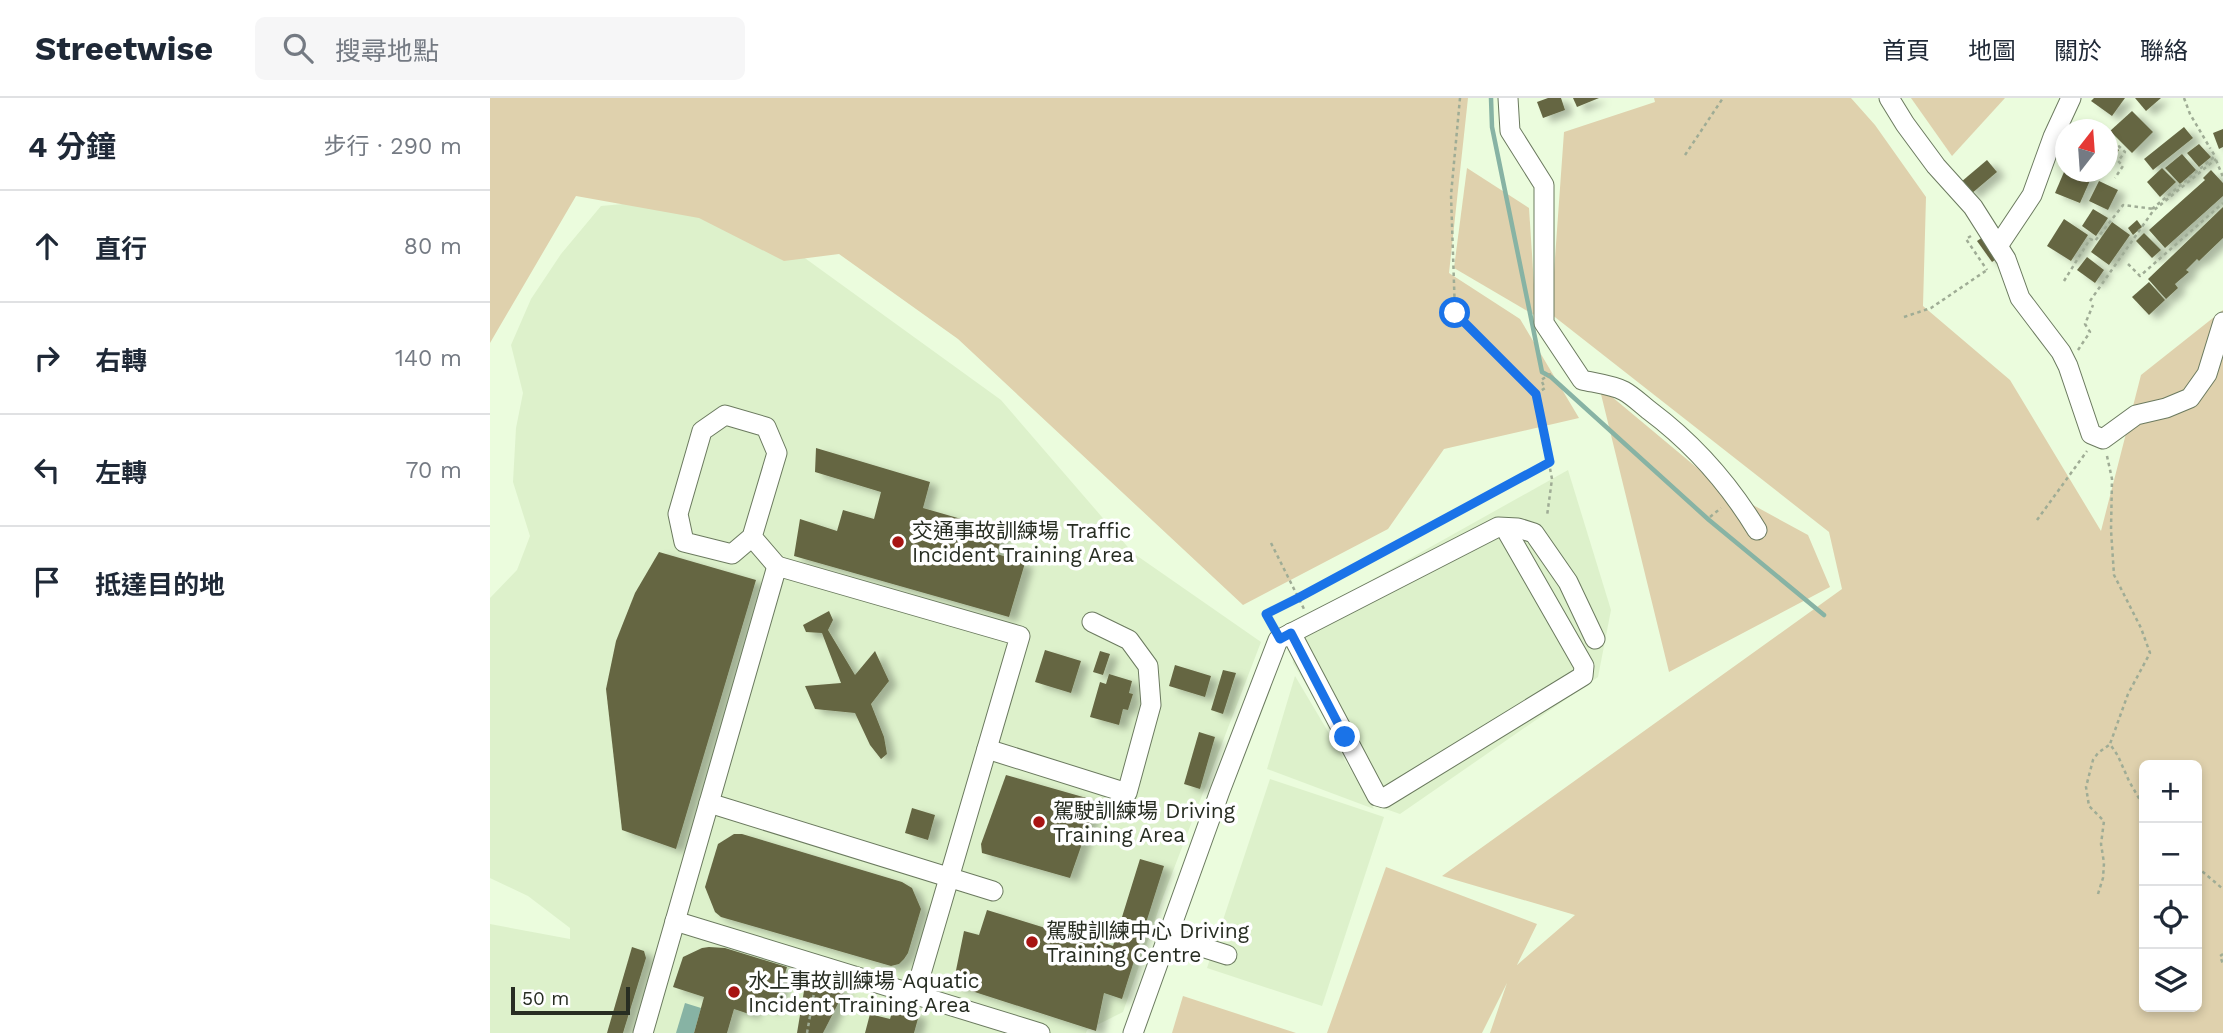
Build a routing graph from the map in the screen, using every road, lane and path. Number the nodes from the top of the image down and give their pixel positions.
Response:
1 (1460, 98) edge
2 (1508, 98) edge
3 (1723, 98) edge
4 (1889, 98) edge
5 (2071, 98) edge
6 (2184, 98) edge
7 (2118, 145) edge
8 (1685, 155) dead end
9 (2215, 158) junction
10 (2118, 161) edge
11 (2223, 177) edge
12 (2223, 203) edge
13 (2154, 209) junction
14 (1998, 246) junction
15 (2128, 264) dead end
16 (1987, 270) dead end
17 (2064, 281) dead end
18 (2090, 301) dead end
19 (2094, 304) dead end
20 (1904, 317) dead end
21 (2223, 322) edge
22 (2067, 364) junction
23 (1559, 369) dead end
24 (1536, 394) junction
25 (2100, 438) junction
26 (1550, 462) junction
27 (1719, 510) dead end
28 (1547, 516) dead end
29 (1710, 517) dead end
30 (2037, 520) dead end
31 (1505, 528) junction
32 (1758, 530) dead end
33 (752, 537) junction
34 (1271, 543) dead end
35 (778, 566) junction
36 (1298, 598) junction
37 (1092, 622) dead end
38 (1290, 633) junction
39 (1595, 639) dead end
40 (2110, 744) junction
41 (987, 749) junction
42 (2139, 798) edge
43 (709, 803) junction
44 (2202, 871) edge
45 (950, 877) junction
46 (2223, 889) edge
47 (993, 891) dead end
48 (2098, 894) dead end
49 (676, 921) junction
50 (1167, 936) junction
51 (2223, 954) edge
52 (1227, 955) dead end
53 (2223, 964) edge
54 (816, 982) dead end
55 (915, 994) junction
56 (643, 1033) edge
57 (807, 1033) edge
58 (1040, 1033) edge
59 (1133, 1033) edge

1 - 24 path
2 - 32 street
3 - 8 path
4 - 14 street
5 - 14 street
6 - 9 path
7 - 10 path
9 - 11 path
9 - 13 path
12 - 15 path
13 - 17 path
13 - 18 path
14 - 22 street
16 - 20 path
19 - 22 path
21 - 25 street
22 - 25 street
23 - 24 path
24 - 26 path
25 - 30 path
25 - 40 path
26 - 28 path
26 - 36 path
27 - 29 path
31 - 38 street
31 - 38 street
31 - 39 street
33 - 33 street
33 - 35 street
34 - 36 path
35 - 41 street
35 - 43 street
36 - 38 path
37 - 41 street
38 - 50 street
40 - 42 path
40 - 48 path
41 - 45 street
43 - 45 street
43 - 49 street
44 - 46 path
45 - 47 street
45 - 55 street
49 - 55 street
49 - 56 street
50 - 52 street
50 - 59 street
51 - 53 path
54 - 57 path
55 - 58 street

